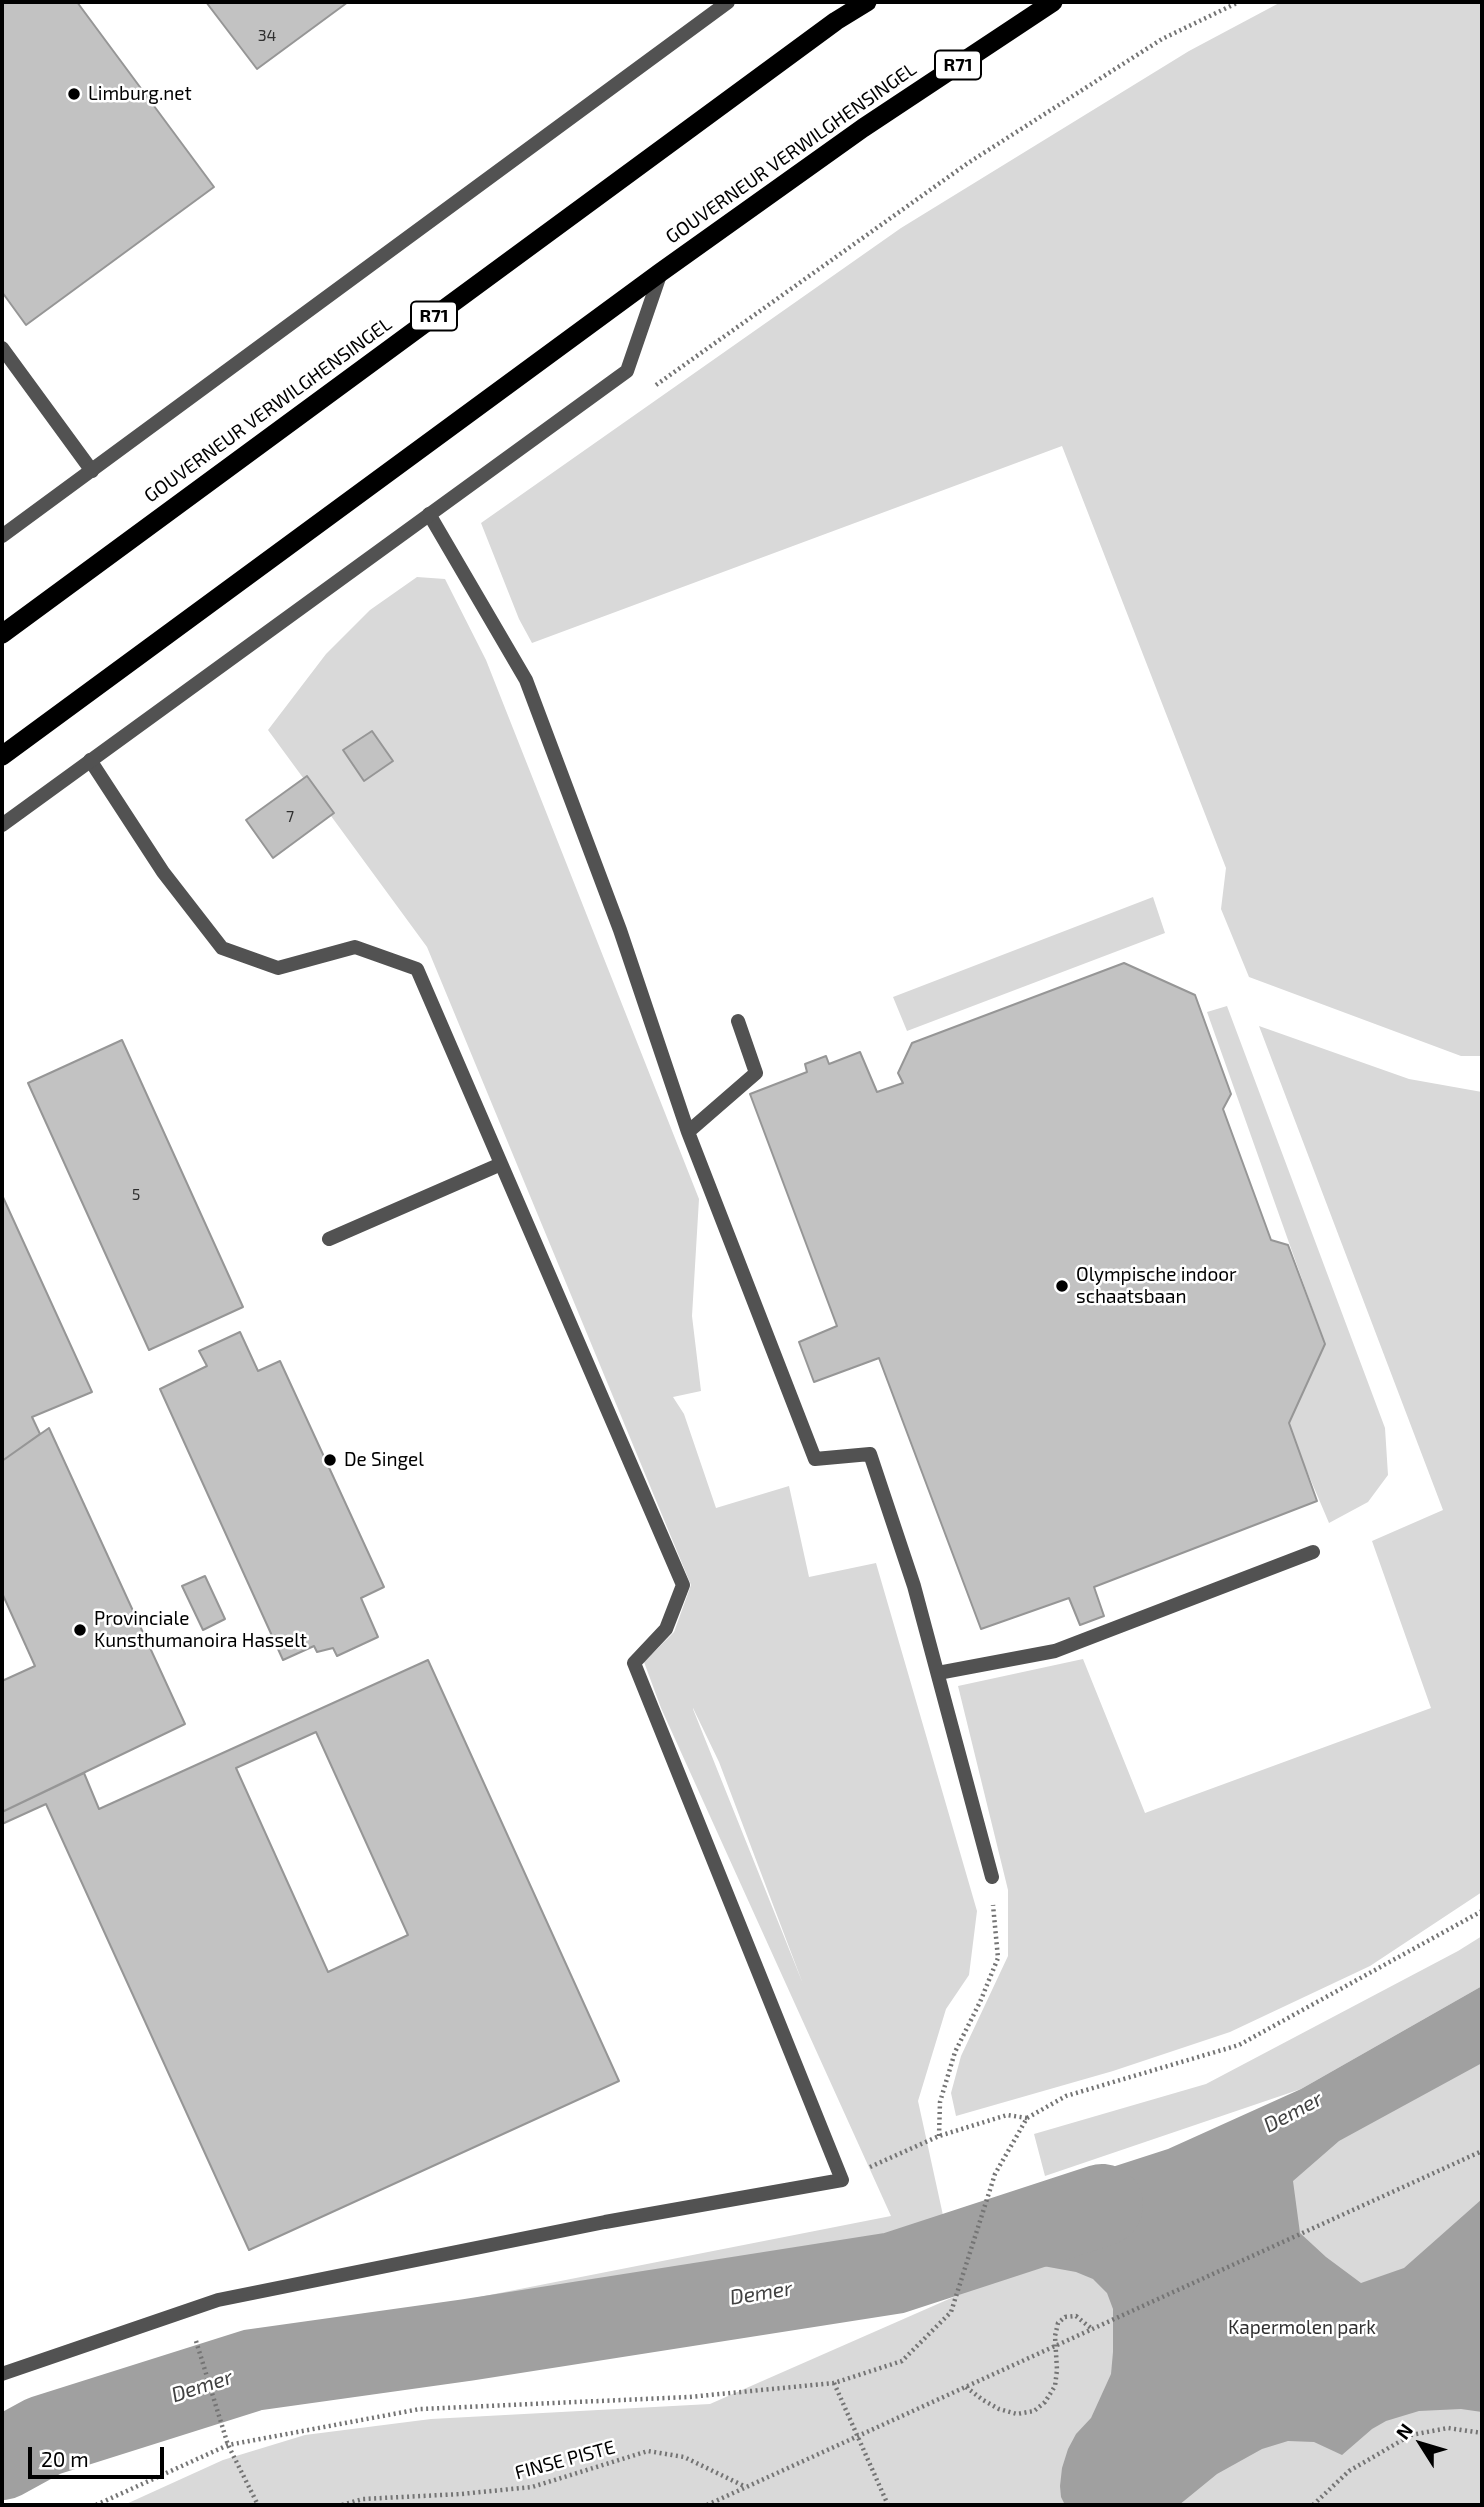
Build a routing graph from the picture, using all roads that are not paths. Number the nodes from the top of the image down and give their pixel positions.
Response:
1 (727, 2) edge
2 (867, 2) edge
3 (1053, 2) edge
4 (661, 272) junction
5 (2, 348) edge
6 (92, 471) junction
7 (429, 514) junction
8 (2, 536) edge
9 (2, 634) edge
10 (2, 756) edge
11 (90, 760) junction
12 (2, 825) edge
13 (738, 1021) dead end
14 (688, 1132) junction
15 (501, 1164) junction
16 (329, 1239) dead end
17 (1313, 1552) dead end
18 (938, 1673) junction
19 (992, 1877) road end
20 (2, 2374) edge

1 - 6 street
2 - 9 highway, GOUVERNEUR VERWILGHENSINGEL / R71
3 - 4 highway, GOUVERNEUR VERWILGHENSINGEL / R71
4 - 7 street, GOUVERNEUR VERWILGHENSINGEL
4 - 10 highway, GOUVERNEUR VERWILGHENSINGEL / R71
5 - 6 street
6 - 8 street
7 - 11 street, GOUVERNEUR VERWILGHENSINGEL
7 - 14 street
11 - 12 street, GOUVERNEUR VERWILGHENSINGEL
11 - 15 street
13 - 14 street
14 - 18 street
15 - 16 street
15 - 20 street
17 - 18 street
18 - 19 street

